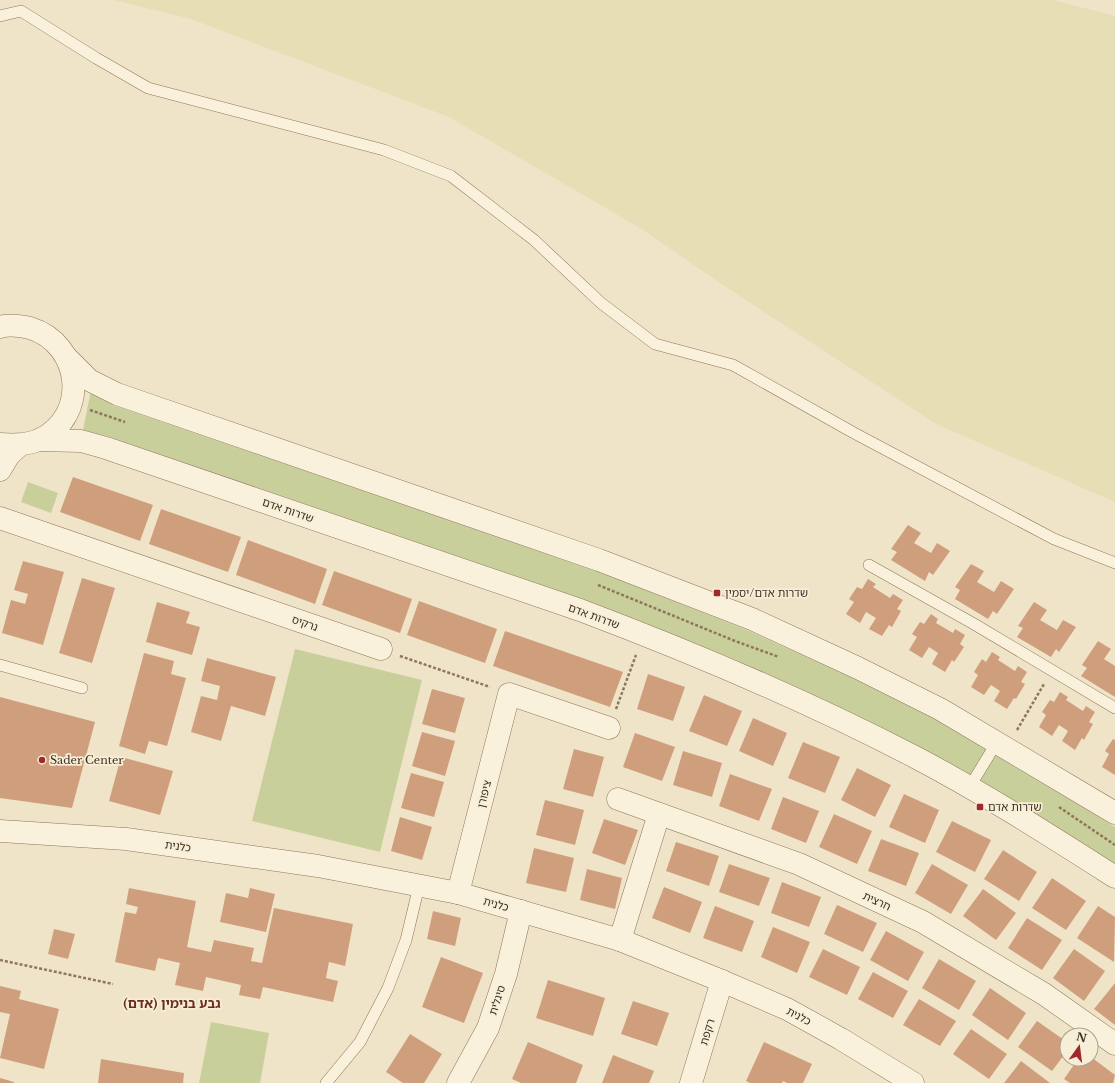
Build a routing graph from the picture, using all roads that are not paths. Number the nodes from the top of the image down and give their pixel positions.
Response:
1 (0, 16) edge
2 (0, 327) edge
3 (67, 358) junction
4 (20, 443) edge
5 (0, 470) edge
6 (0, 518) edge
7 (1115, 563) edge
8 (869, 565) dead end
9 (381, 649) road end
10 (0, 665) edge
11 (82, 688) dead end
12 (1115, 708) edge
13 (610, 728) road end
14 (1002, 745) junction
15 (969, 788) junction
16 (618, 799) dead end
17 (1115, 813) edge
18 (658, 814) junction
19 (0, 831) edge
20 (46, 835) junction
21 (0, 844) edge
22 (1115, 877) edge
23 (419, 886) junction
24 (458, 893) junction
25 (521, 912) junction
26 (620, 940) junction
27 (722, 981) junction
28 (1115, 1044) edge
29 (326, 1083) edge
30 (458, 1083) edge
31 (691, 1083) edge
32 (913, 1083) edge

1 - 7 lane
2 - 3 street
3 - 4 street
3 - 14 street
4 - 5 street
4 - 15 street, שדרות אדם
6 - 9 street, נרקיס
8 - 12 lane
10 - 11 lane
13 - 24 street, ציפורן
14 - 15 lane
14 - 17 street
15 - 22 street, שדרות אדם
16 - 18 street, חרצית
18 - 26 street
18 - 28 street, חרצית
19 - 20 street, כלנית
20 - 21 street, כלנית
20 - 23 street, כלנית
23 - 24 street, כלנית
23 - 29 lane
24 - 25 street, כלנית
25 - 26 street, כלנית
25 - 30 street, סיגלית
26 - 27 street, כלנית
27 - 31 street, רקפת
27 - 32 street, כלנית

